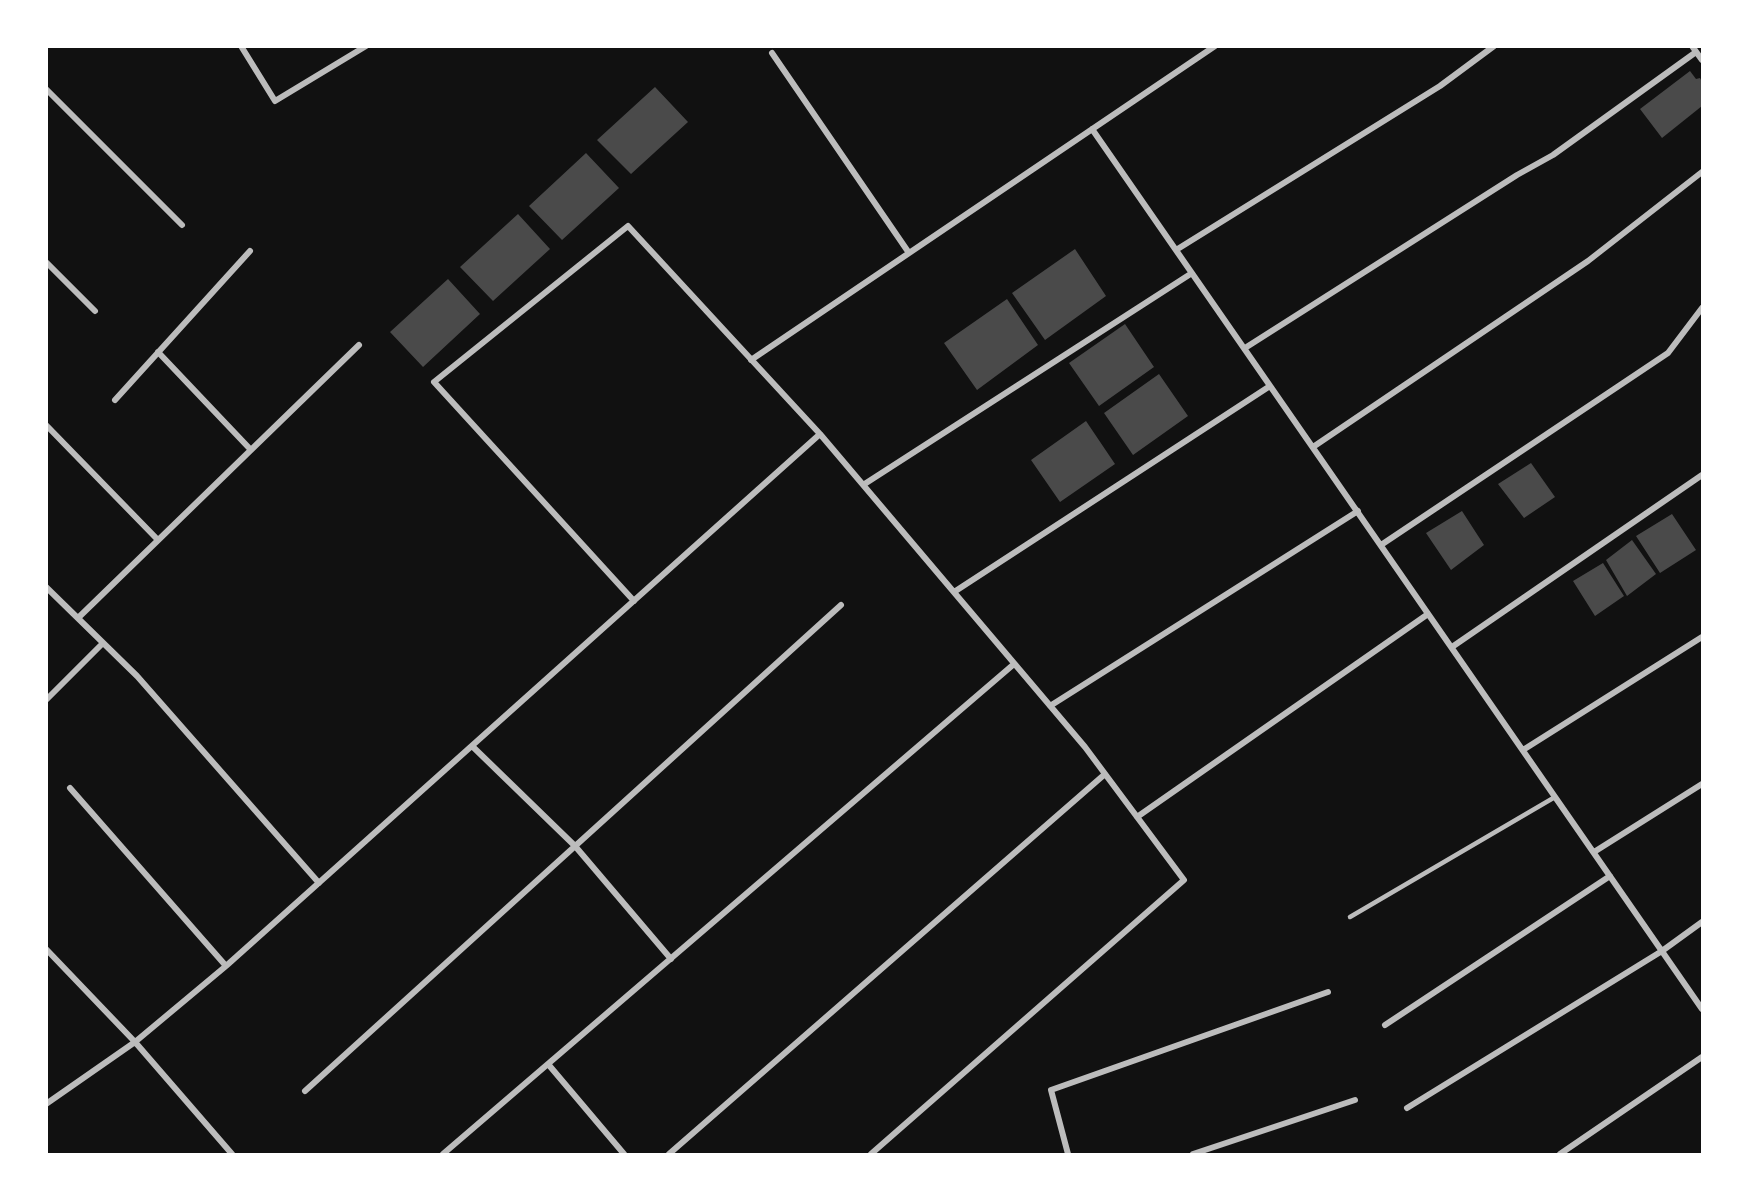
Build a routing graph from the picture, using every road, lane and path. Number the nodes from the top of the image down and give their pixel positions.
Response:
1 (241, 46) edge
2 (366, 46) edge
3 (1215, 46) edge
4 (1494, 46) edge
5 (1694, 49) edge
6 (772, 53) dead end
7 (1702, 60) edge
8 (46, 89) edge
9 (1092, 129) junction
10 (1702, 172) edge
11 (182, 225) dead end
12 (1176, 250) junction
13 (250, 251) dead end
14 (909, 253) junction
15 (46, 262) edge
16 (1192, 273) junction
17 (1702, 308) edge
18 (95, 311) dead end
19 (359, 345) dead end
20 (1245, 348) junction
21 (158, 352) junction
22 (751, 360) junction
23 (1270, 386) junction
24 (115, 400) dead end
25 (46, 425) edge
26 (820, 434) junction
27 (1313, 447) junction
28 (251, 450) junction
29 (1702, 475) edge
30 (863, 485) junction
31 (1358, 511) junction
32 (158, 540) junction
33 (1381, 545) junction
34 (46, 587) edge
35 (954, 592) junction
36 (634, 601) junction
37 (841, 605) dead end
38 (1428, 614) junction
39 (78, 618) junction
40 (1702, 638) edge
41 (103, 643) junction
42 (1452, 647) junction
43 (1014, 664) junction
44 (46, 700) edge
45 (1050, 706) junction
46 (472, 746) junction
47 (1523, 750) junction
48 (1105, 774) junction
49 (1702, 784) edge
50 (70, 788) dead end
51 (1555, 797) junction
52 (1137, 817) junction
53 (575, 846) junction
54 (1594, 852) junction
55 (1610, 876) junction
56 (319, 883) junction
57 (1350, 917) dead end
58 (1702, 922) edge
59 (46, 949) edge
60 (1662, 951) junction
61 (671, 959) junction
62 (226, 966) junction
63 (1328, 992) dead end
64 (1702, 1009) edge
65 (1385, 1025) dead end
66 (135, 1042) junction
67 (1702, 1057) edge
68 (548, 1064) junction
69 (304, 1090) dead end
70 (1355, 1100) dead end
71 (46, 1104) edge
72 (1407, 1108) dead end
73 (230, 1152) edge
74 (621, 1153) edge
75 (220, 1155) edge
76 (443, 1155) edge
77 (669, 1155) edge
78 (871, 1155) edge
79 (1068, 1155) edge
80 (1193, 1155) edge
81 (1560, 1155) edge

1 - 2 street
3 - 9 street
4 - 12 street
5 - 7 street
5 - 20 street
6 - 14 street
8 - 11 street
9 - 12 street
9 - 14 street
10 - 27 street
12 - 16 street
13 - 21 street
14 - 22 street
15 - 18 street
16 - 20 street
16 - 30 street
17 - 33 street
19 - 28 street
20 - 23 street
21 - 24 street
21 - 28 street
22 - 26 street
22 - 36 street
23 - 27 street
23 - 35 street
25 - 32 street
26 - 30 street
26 - 36 street
27 - 31 street
28 - 32 street
29 - 42 street
30 - 35 street
31 - 33 street
31 - 45 street
32 - 39 street
33 - 38 street
34 - 39 street
35 - 43 street
36 - 46 street
37 - 53 street
38 - 42 street
38 - 52 street
39 - 41 street
40 - 47 street
41 - 44 street
41 - 56 street
42 - 47 street
43 - 45 street
43 - 61 street
45 - 48 street
46 - 53 street
46 - 56 street
47 - 51 street
48 - 52 street
48 - 77 street
49 - 54 street
50 - 62 street
51 - 54 street
51 - 57 lane
52 - 78 street
53 - 61 street
53 - 69 street
54 - 55 street
55 - 60 street
55 - 65 street
56 - 62 street
58 - 60 street
59 - 66 street
60 - 64 street
60 - 72 street
61 - 68 street
62 - 66 street
63 - 79 street
66 - 71 street
66 - 73 street
67 - 81 street
68 - 74 street
68 - 76 street
70 - 80 street
73 - 75 street

